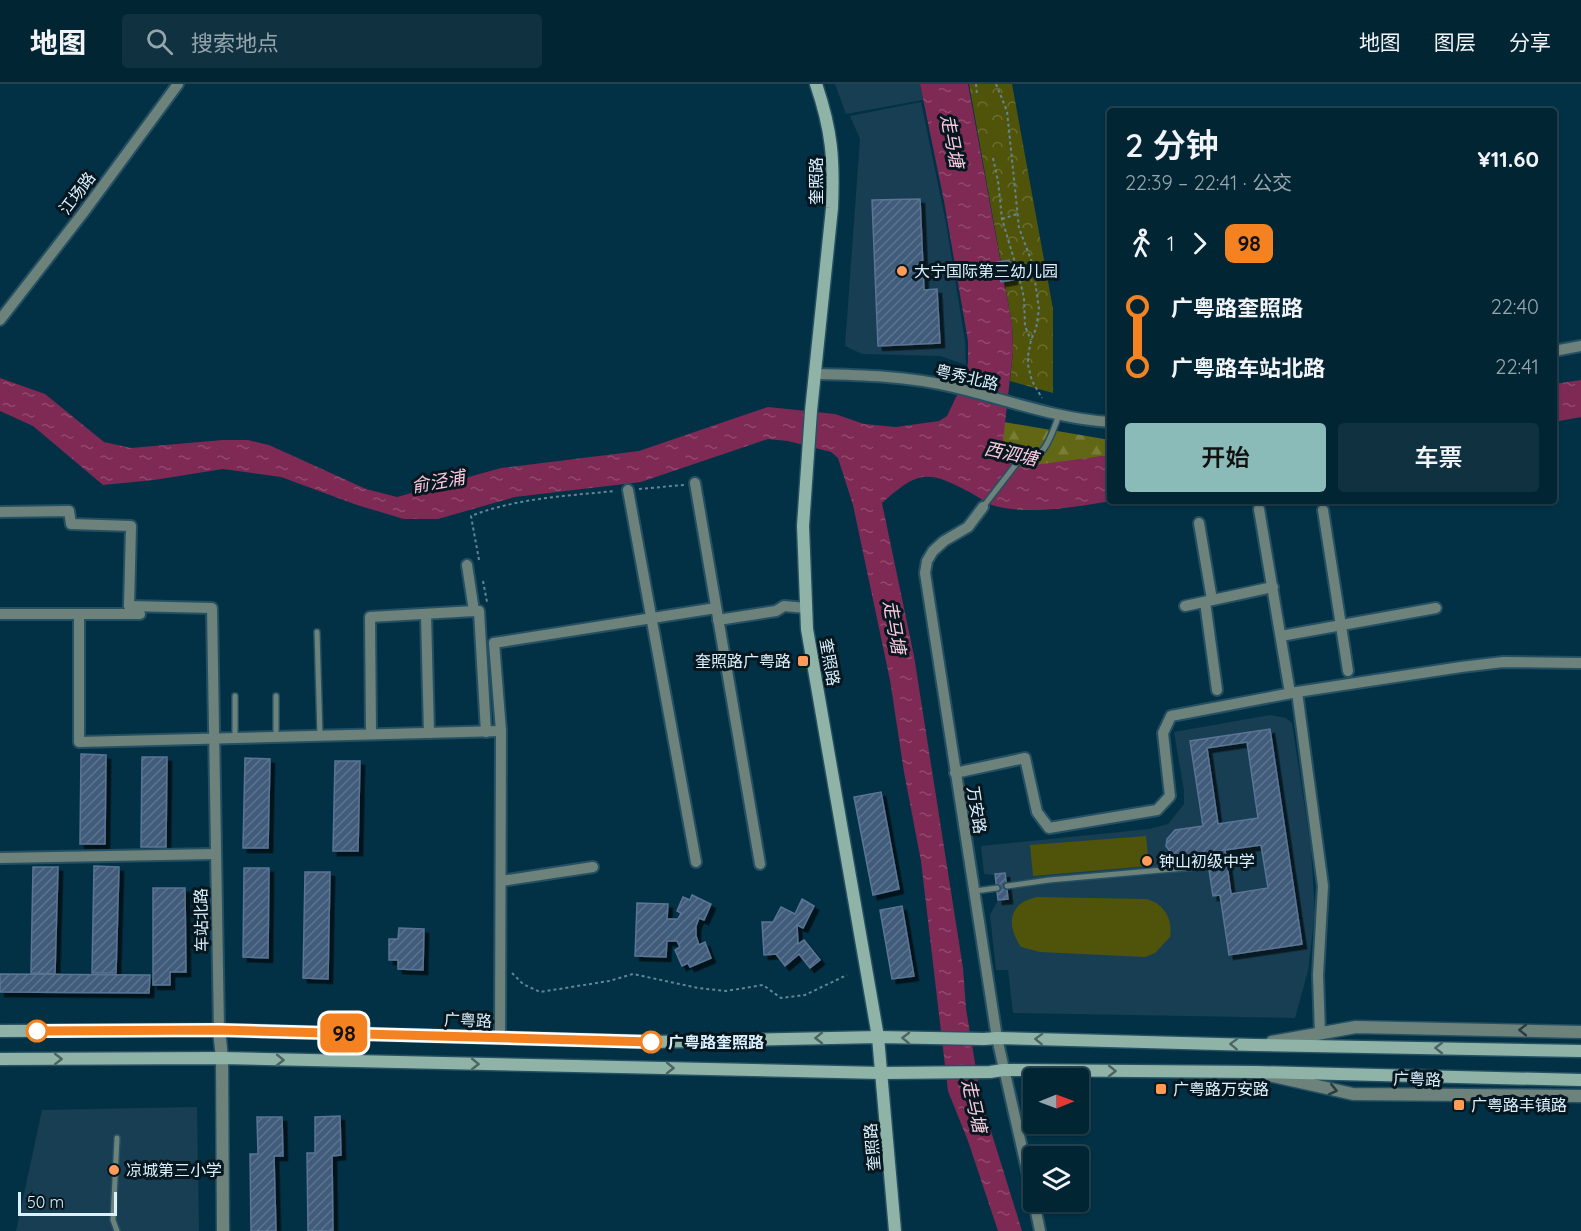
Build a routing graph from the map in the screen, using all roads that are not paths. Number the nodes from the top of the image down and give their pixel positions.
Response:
1 (178, 84) edge
2 (815, 84) edge
3 (0, 320) edge
4 (1581, 346) edge
5 (1557, 350) edge
6 (815, 374) junction
7 (1055, 414) junction
8 (1107, 422) edge
9 (695, 483) road end
10 (628, 490) road end
11 (983, 507) joint
12 (1259, 510) dead end
13 (1323, 510) dead end
14 (0, 512) edge
15 (1199, 523) dead end
16 (467, 564) dead end
17 (1273, 586) junction
18 (1208, 601) junction
19 (1185, 606) dead end
20 (716, 608) junction
21 (806, 608) junction
22 (1436, 608) dead end
23 (212, 611) junction
24 (474, 611) junction
25 (0, 614) edge
26 (79, 614) junction
27 (426, 615) junction
28 (651, 618) junction
29 (718, 620) junction
30 (1340, 624) junction
31 (317, 632) dead end
32 (1281, 636) junction
33 (1581, 663) edge
34 (1348, 671) dead end
35 (1217, 690) dead end
36 (1293, 692) junction
37 (235, 696) dead end
38 (276, 696) dead end
39 (486, 732) junction
40 (501, 732) junction
41 (429, 733) junction
42 (371, 734) junction
43 (276, 736) junction
44 (320, 736) junction
45 (214, 738) junction
46 (235, 739) junction
47 (956, 773) junction
48 (216, 855) junction
49 (0, 858) edge
50 (696, 862) dead end
51 (760, 864) dead end
52 (593, 867) dead end
53 (1196, 867) dead end
54 (501, 881) junction
55 (1007, 886) dead end
56 (997, 888) dead end
57 (975, 891) junction
58 (219, 1030) junction
59 (0, 1031) edge
60 (1581, 1032) edge
61 (1320, 1034) junction
62 (878, 1037) junction
63 (500, 1038) junction
64 (997, 1038) junction
65 (1255, 1045) junction
66 (1581, 1051) edge
67 (222, 1058) junction
68 (0, 1059) edge
69 (1004, 1070) junction
70 (881, 1072) junction
71 (1256, 1072) junction
72 (1581, 1080) edge
73 (1581, 1096) edge
74 (117, 1138) dead end
75 (1023, 1153) edge
76 (1036, 1212) edge
77 (117, 1231) edge
78 (223, 1231) edge
79 (895, 1231) edge
80 (1040, 1231) edge

1 - 3 street, 江场路
2 - 6 main road, 奎照路
4 - 5 street
6 - 7 street, 粤秀北路
6 - 21 main road, 奎照路
7 - 8 street, 粤秀北路
7 - 11 lane, 万安路
9 - 20 street
10 - 28 street
11 - 47 street, 万安路
12 - 17 street
13 - 30 street
14 - 23 street
15 - 18 street
16 - 24 street
17 - 18 street
17 - 32 street
18 - 19 street
18 - 35 street
20 - 28 street
20 - 29 street
21 - 29 street
21 - 62 main road, 奎照路
22 - 30 street
23 - 26 street
23 - 45 street, 车站北路
24 - 27 street
24 - 39 street
25 - 26 street
26 - 45 street
27 - 41 street
27 - 42 street
28 - 40 street
28 - 50 street
29 - 51 street
30 - 32 street
30 - 34 street
31 - 44 lane
32 - 36 street
33 - 36 street
36 - 47 street
36 - 61 street
37 - 46 lane
38 - 43 lane
39 - 40 street
39 - 41 street
40 - 54 street
41 - 42 street
42 - 44 street
43 - 44 street
43 - 46 street
45 - 46 street
45 - 48 street, 车站北路
47 - 57 street, 万安路
48 - 49 street
48 - 58 street, 车站北路
52 - 54 street
53 - 55 lane
54 - 63 street
56 - 57 lane
57 - 64 street, 万安路
58 - 59 main road, 广粤路
58 - 63 main road, 广粤路
58 - 67 street, 车站北路
60 -> 61 street, 广粤路
61 - 65 street, 广粤路
62 -> 63 main road, 广粤路
64 -> 62 main road, 广粤路
62 - 70 main road, 奎照路
65 -> 64 main road, 广粤路
64 - 69 street, 万安路
66 -> 65 main road, 广粤路
68 -> 67 main road
67 -> 70 main road
67 - 78 street, 车站北路
69 - 70 main road, 广粤路
69 -> 71 main road, 广粤路
69 - 75 street, 万安路
70 - 79 main road, 奎照路
71 - 72 main road, 广粤路
71 -> 73 street, 广粤路
74 - 77 lane
76 - 80 street, 万安路

